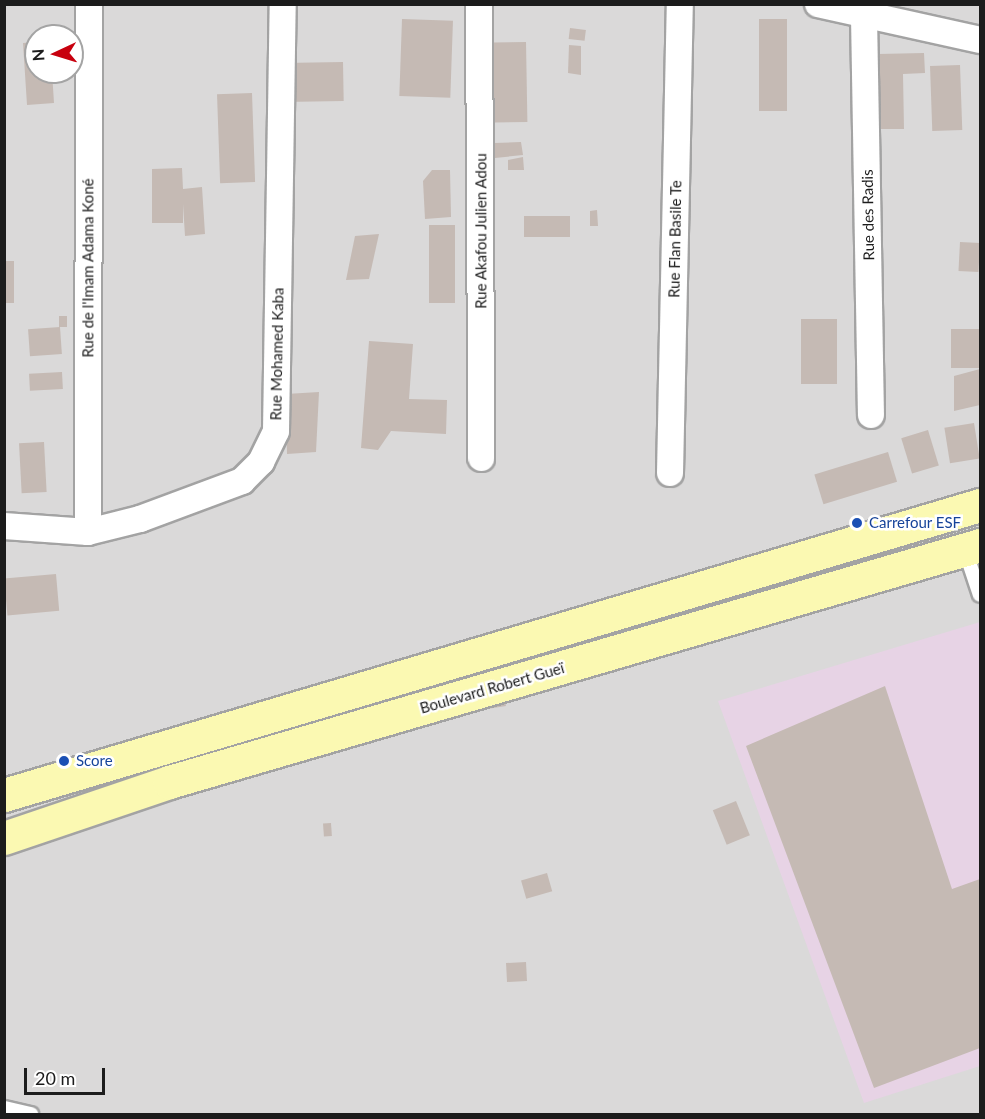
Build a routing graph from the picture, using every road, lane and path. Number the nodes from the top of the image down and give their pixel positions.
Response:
1 (89, 4) edge
2 (283, 4) edge
3 (479, 4) edge
4 (680, 4) edge
5 (818, 4) edge
6 (870, 13) edge
7 (981, 40) edge
8 (871, 415) dead end
9 (481, 458) dead end
10 (670, 473) dead end
11 (981, 504) edge
12 (4, 526) edge
13 (88, 532) junction
14 (973, 548) edge
15 (981, 595) edge
16 (4, 795) edge
17 (4, 838) edge
18 (4, 1108) edge
19 (31, 1114) edge

1 - 13 street, Rue de l'Imam Adama Koné
2 - 13 street, Rue Mohamed Kaba
3 - 9 street, Rue Akafou Julien Adou
4 - 10 street, Rue Flan Basile Te
5 - 6 street
6 - 7 street
6 - 8 street, Rue des Radis
11 - 16 main road
12 - 13 street, Rue Mohamed Kaba
14 - 15 lane
14 - 17 main road, Boulevard Robert Gueï
18 - 19 lane

